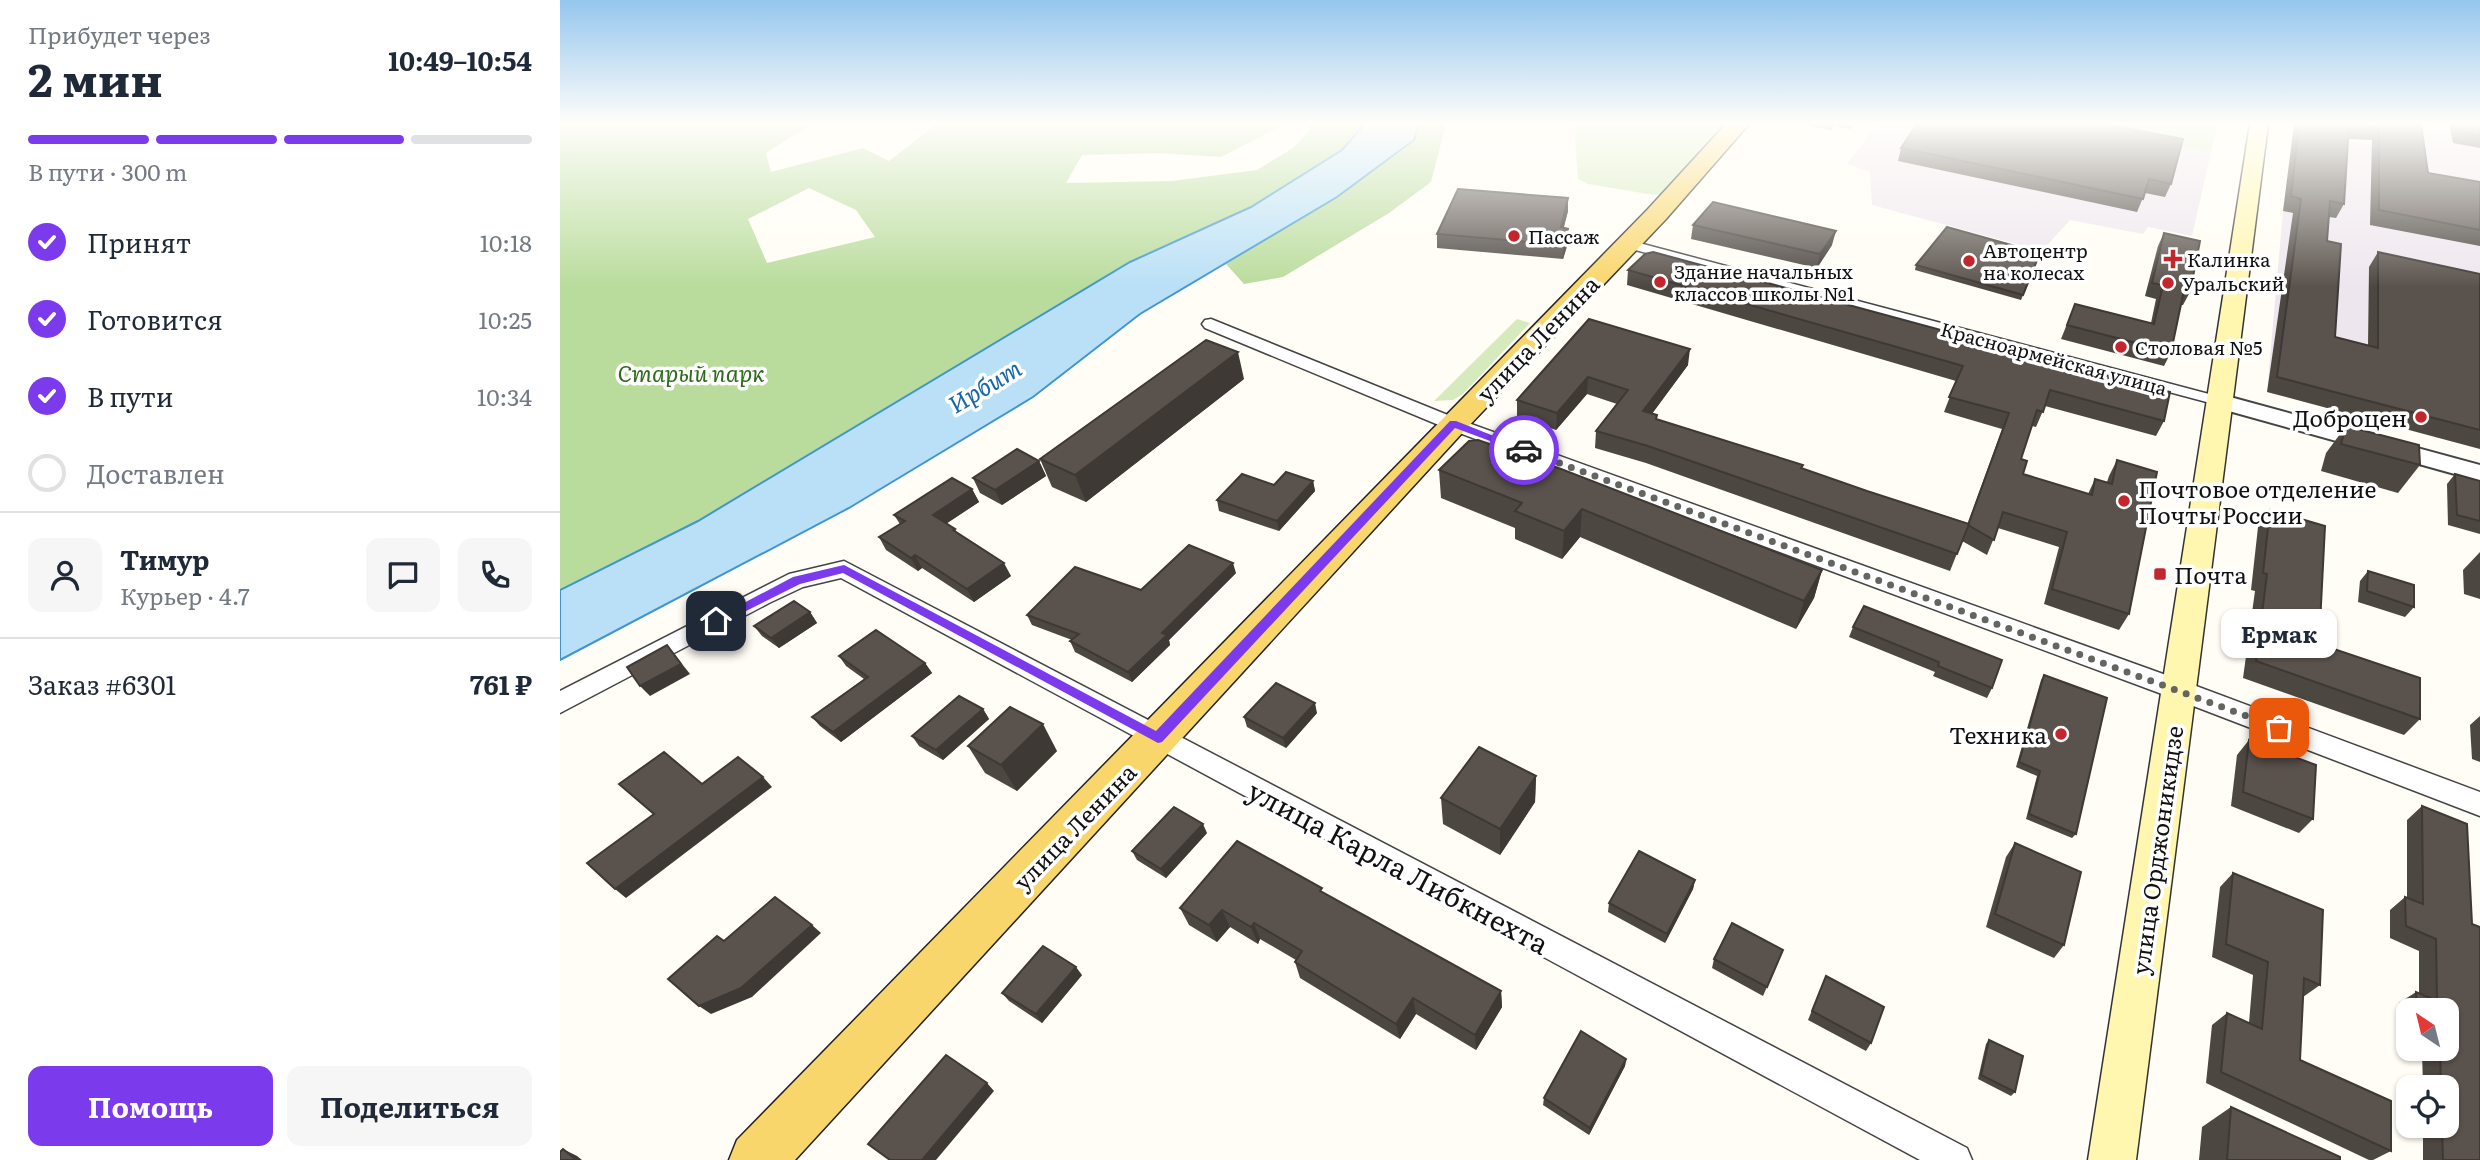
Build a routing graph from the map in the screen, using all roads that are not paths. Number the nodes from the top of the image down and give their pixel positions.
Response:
1 (1688, 178) edge
2 (2251, 178) edge
3 (1628, 244) junction
4 (1211, 324) dead end
5 (2219, 401) junction
6 (1453, 424) junction
7 (2480, 473) edge
8 (2179, 690) junction
9 (560, 703) edge
10 (1158, 738) junction
11 (2480, 804) edge
12 (757, 1160) edge
13 (1955, 1160) edge
14 (2112, 1160) edge

1 - 3 main road, улица Ленина
2 - 5 main road, улица Орджоникидзе
3 - 5 street, Красноармейская улица
3 - 6 main road, улица Ленина
4 - 6 street
5 - 7 street, Красноармейская улица
5 - 8 main road, улица Орджоникидзе
6 - 8 street
6 - 10 main road, улица Ленина
8 - 11 street
8 - 14 main road, улица Орджоникидзе
9 - 10 street, улица Карла Либкнехта
10 - 12 main road, улица Ленина
10 - 13 street, улица Карла Либкнехта

